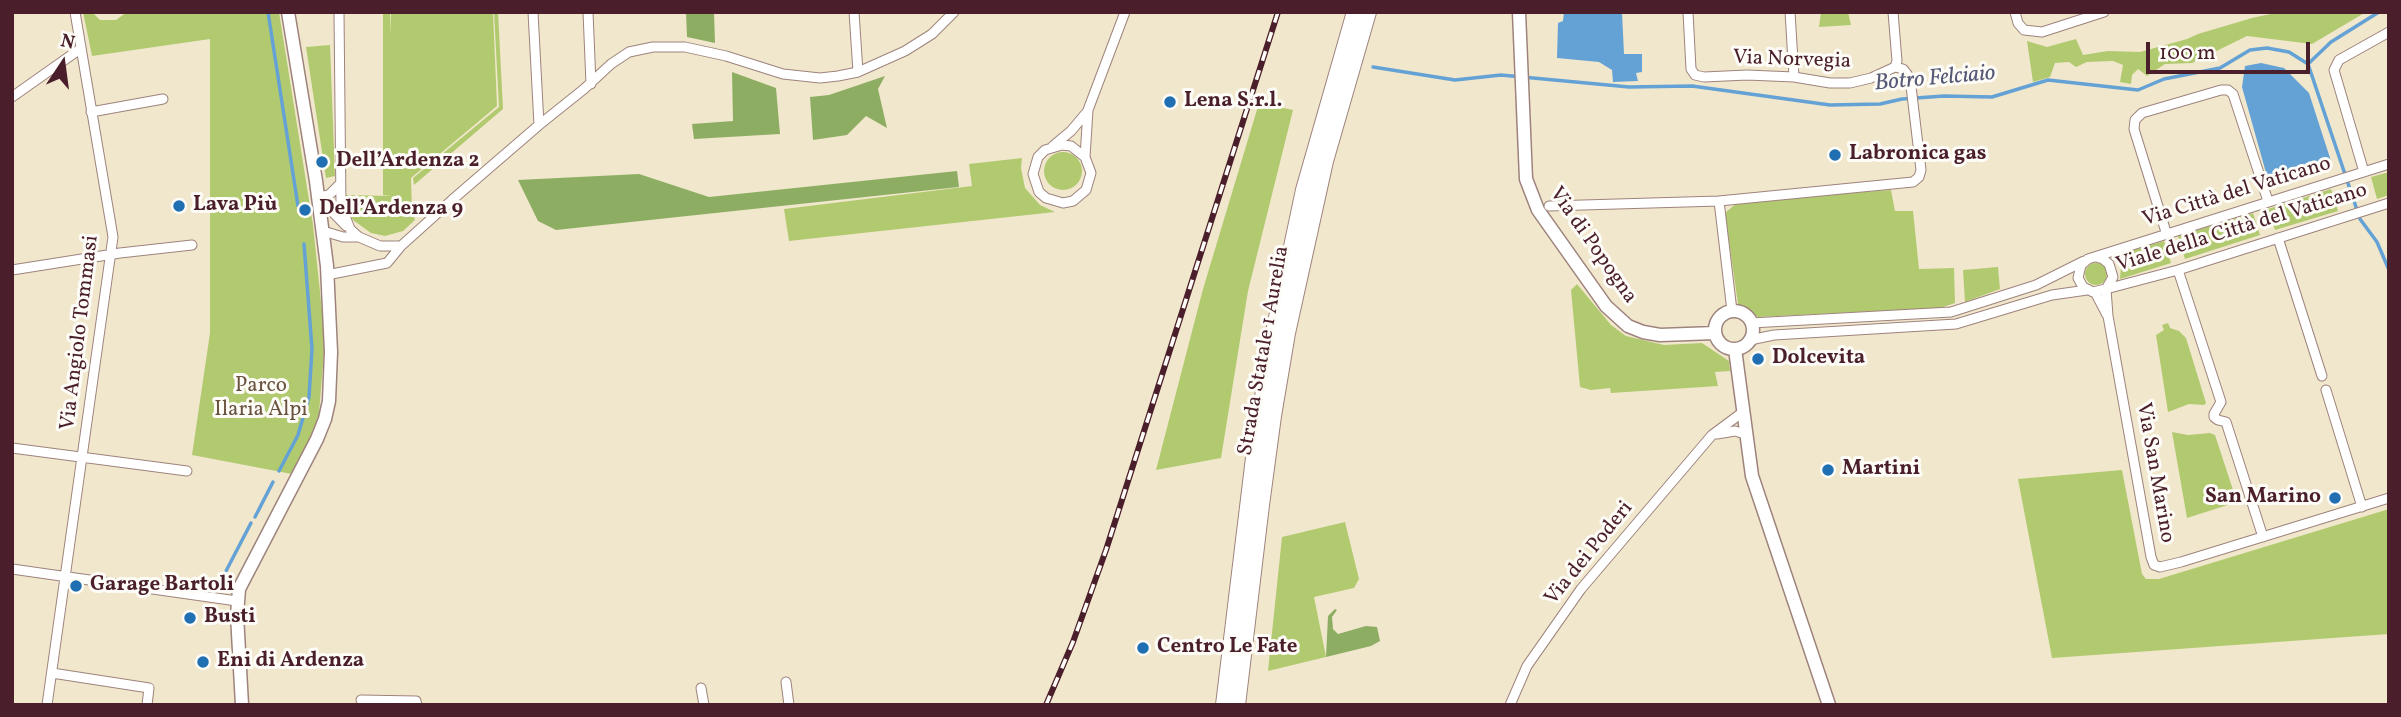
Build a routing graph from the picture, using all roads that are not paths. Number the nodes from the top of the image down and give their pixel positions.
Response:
1 (75, 12) edge
2 (288, 12) edge
3 (339, 12) edge
4 (533, 12) edge
5 (587, 12) edge
6 (854, 12) edge
7 (954, 12) edge
8 (1125, 12) edge
9 (1355, 12) edge
10 (1368, 12) edge
11 (1519, 12) edge
12 (1688, 12) edge
13 (1790, 12) edge
14 (1893, 12) edge
15 (2015, 12) edge
16 (2104, 12) edge
17 (2389, 32) edge
18 (80, 49) junction
19 (1895, 68) junction
20 (858, 72) junction
21 (1794, 77) junction
22 (591, 84) junction
23 (12, 97) edge
24 (163, 99) dead end
25 (1088, 110) junction
26 (91, 112) junction
27 (539, 125) junction
28 (1053, 146) junction
29 (1085, 156) junction
30 (2389, 164) edge
31 (2364, 172) junction
32 (340, 184) junction
33 (318, 197) junction
34 (1719, 201) junction
35 (2268, 201) junction
36 (2389, 203) edge
37 (1549, 206) dead end
38 (350, 229) junction
39 (323, 231) junction
40 (2166, 232) junction
41 (359, 237) junction
42 (2278, 238) junction
43 (192, 245) dead end
44 (401, 246) junction
45 (112, 255) junction
46 (2091, 259) junction
47 (12, 270) edge
48 (2178, 270) junction
49 (327, 275) junction
50 (2106, 289) junction
51 (2091, 291) junction
52 (1732, 311) junction
53 (2108, 316) junction
54 (1751, 323) junction
55 (1715, 333) junction
56 (1750, 340) junction
57 (1735, 349) junction
58 (2322, 376) dead end
59 (2326, 390) dead end
60 (1743, 412) junction
61 (1745, 434) junction
62 (1712, 435) junction
63 (12, 448) edge
64 (83, 458) junction
65 (187, 471) dead end
66 (2389, 498) edge
67 (2362, 507) junction
68 (2263, 537) junction
69 (12, 569) edge
70 (67, 576) junction
71 (237, 601) junction
72 (52, 673) junction
73 (786, 682) dead end
74 (701, 688) dead end
75 (361, 700) dead end
76 (47, 705) edge
77 (147, 705) edge
78 (242, 705) edge
79 (417, 705) edge
80 (704, 705) edge
81 (789, 705) edge
82 (1224, 705) edge
83 (1237, 705) edge
84 (1510, 705) edge
85 (1829, 705) edge

1 - 18 street, Via Angiolo Tommasi
2 - 33 main road
3 - 32 street
4 - 27 street
5 - 22 street
6 - 20 street
7 - 20 street
8 - 25 street
9 - 82 highway, Strada Statale 1 Aurelia
10 - 83 highway, Strada Statale 1 Aurelia
11 - 55 main road, Via di Popogna
12 - 21 street, Via Norvegia
13 - 21 street
14 - 19 street
15 - 16 street
17 - 31 street
18 - 23 street
18 - 26 street, Via Angiolo Tommasi
19 - 21 street, Via Norvegia
19 - 34 street, Via di Popogna
20 - 22 street
22 - 27 street
24 - 26 street
25 - 28 street
25 - 29 street
26 - 45 street, Via Angiolo Tommasi
27 - 44 street
28 - 29 street
28 - 29 street
30 - 31 street, Via Città del Vaticano
31 - 35 street, Via Città del Vaticano
32 - 33 street
32 - 38 street
33 - 38 street
33 - 39 main road
34 - 37 street, Via di Popogna
34 - 52 street
35 - 40 street, Via Città del Vaticano
35 - 40 street
36 - 42 street, Viale della Città del Vaticano
38 - 41 street
39 - 41 street
39 - 49 main road
40 - 46 street, Via Città del Vaticano
41 - 44 street
42 - 48 street, Viale della Città del Vaticano
42 - 58 street
43 - 45 street
44 - 49 street
45 - 47 street
45 - 64 street, Via Angiolo Tommasi
46 - 50 street
46 - 51 street
46 - 54 street, Via Città del Vaticano
48 - 50 street, Viale della Città del Vaticano
48 - 68 street
49 - 71 main road
50 - 51 street
50 - 53 street, Via San Marino
51 - 53 street, Via San Marino
51 - 56 street
52 - 54 main road
52 - 55 main road
53 - 68 street, Via San Marino
54 - 56 main road
55 - 57 main road
56 - 57 main road
57 - 60 main road
59 - 67 street
60 - 61 main road
60 - 62 street, Via dei Poderi
61 - 62 street
61 - 85 main road
62 - 84 street, Via dei Poderi
63 - 64 street
64 - 65 street
64 - 70 street, Via Angiolo Tommasi
66 - 67 street, Via San Marino
67 - 68 street, Via San Marino
69 - 70 street
70 - 71 street
70 - 72 street, Via Angiolo Tommasi
71 - 78 main road
72 - 76 street, Via Angiolo Tommasi
72 - 77 street
73 - 81 street
74 - 80 street
75 - 79 street

